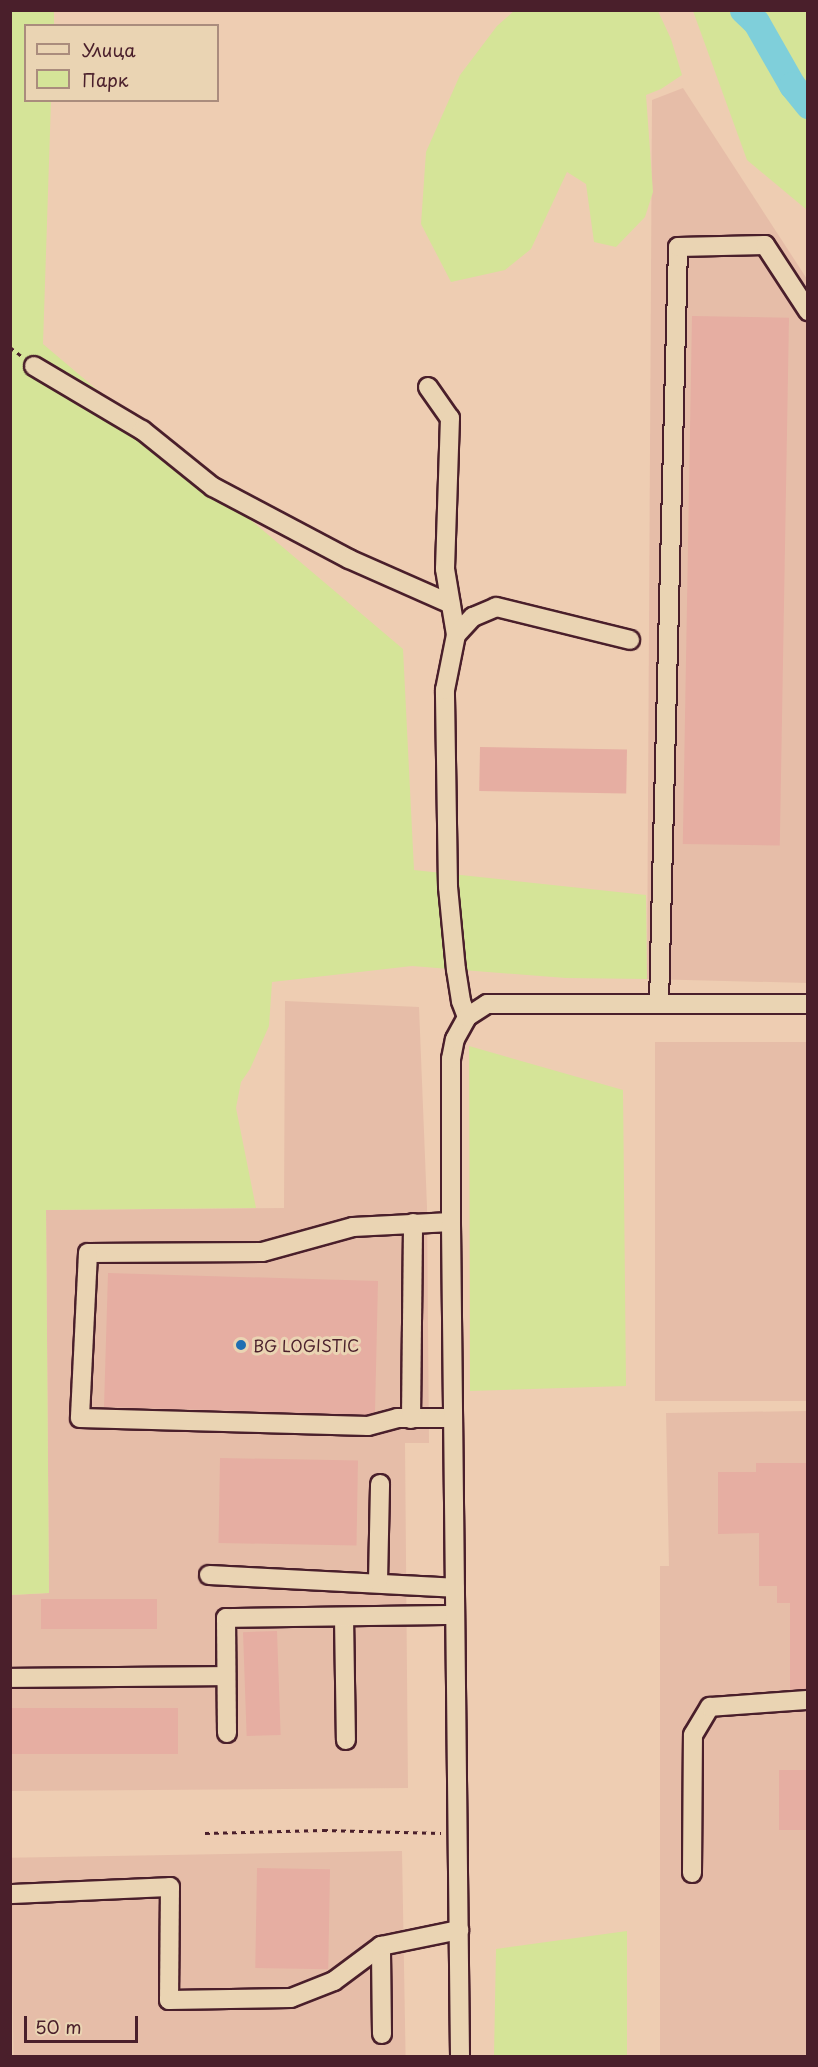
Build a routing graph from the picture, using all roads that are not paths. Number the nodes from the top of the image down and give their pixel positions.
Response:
1 (807, 311) edge
2 (34, 366) dead end
3 (428, 387) dead end
4 (451, 604) junction
5 (456, 635) junction
6 (630, 640) dead end
7 (659, 1003) junction
8 (807, 1004) edge
9 (467, 1017) junction
10 (451, 1222) junction
11 (413, 1223) junction
12 (453, 1418) junction
13 (411, 1419) junction
14 (380, 1484) dead end
15 (210, 1575) dead end
16 (378, 1582) junction
17 (455, 1588) junction
18 (455, 1616) junction
19 (344, 1617) junction
20 (226, 1676) junction
21 (10, 1678) edge
22 (807, 1700) edge
23 (227, 1734) dead end
24 (346, 1740) dead end
25 (692, 1873) dead end
26 (10, 1894) edge
27 (459, 1930) junction
28 (381, 1946) junction
29 (382, 2034) dead end
30 (460, 2056) edge

1 - 7 street
2 - 4 street
3 - 4 street
4 - 5 street
5 - 6 street
5 - 9 street
7 - 8 street
7 - 9 street
9 - 10 street
10 - 11 street
10 - 12 street
11 - 13 street
11 - 13 street
12 - 13 street
12 - 17 street
14 - 16 street
15 - 16 street
16 - 17 street
17 - 18 street
18 - 19 street
18 - 27 street
19 - 20 street
19 - 24 street
20 - 21 street
20 - 23 street
22 - 25 street
26 - 28 street
27 - 28 street
27 - 30 street
28 - 29 street

